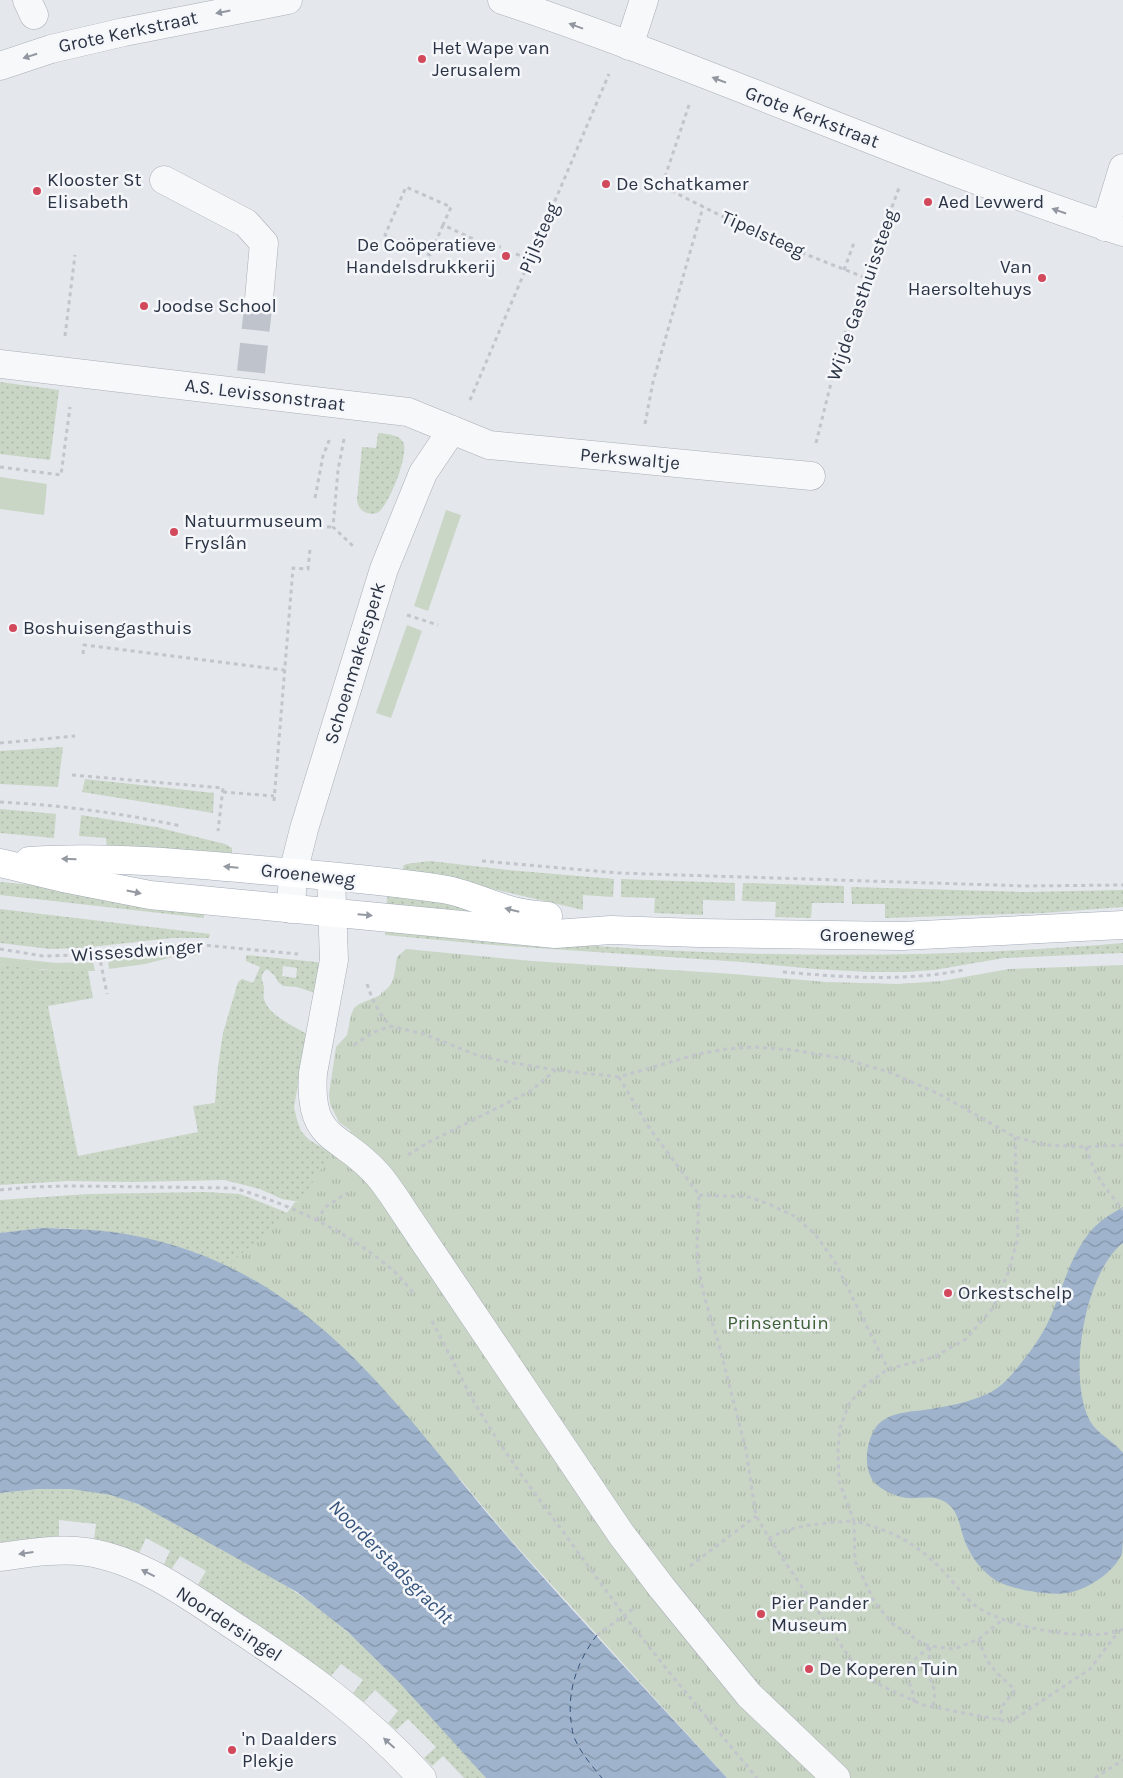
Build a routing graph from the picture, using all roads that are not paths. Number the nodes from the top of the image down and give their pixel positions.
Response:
1 (288, 0) edge
2 (502, 0) edge
3 (644, 0) edge
4 (625, 44) junction
5 (0, 66) edge
6 (1123, 168) edge
7 (164, 180) dead end
8 (1114, 229) edge
9 (259, 299) tunnel mouth
10 (0, 364) edge
11 (452, 430) junction
12 (811, 476) road end
13 (0, 863) edge
14 (293, 873) junction
15 (331, 877) junction
16 (291, 909) junction
17 (332, 912) junction
18 (1123, 925) edge
19 (611, 930) junction
20 (0, 1557) edge
21 (422, 1778) edge
22 (836, 1778) edge

1 -> 5 street, Grote Kerkstraat
4 -> 2 street, Grote Kerkstraat
3 - 4 street
8 -> 4 street, Grote Kerkstraat
6 - 8 street
7 - 9 street
10 - 11 street, A.S. Levissonstraat
11 - 12 street, Perkswaltje
11 - 14 street, Schoenmakersperk
14 -> 13 main road, Groeneweg
13 -> 16 main road, Groeneweg
14 - 15 main road, Groeneweg
14 - 16 street, Schoenmakersperk
15 - 17 street
19 -> 15 main road, Groeneweg
16 - 17 main road, Groeneweg
17 -> 19 main road, Groeneweg
17 - 22 street
18 - 19 main road, Groeneweg
21 -> 20 street, Noordersingel

